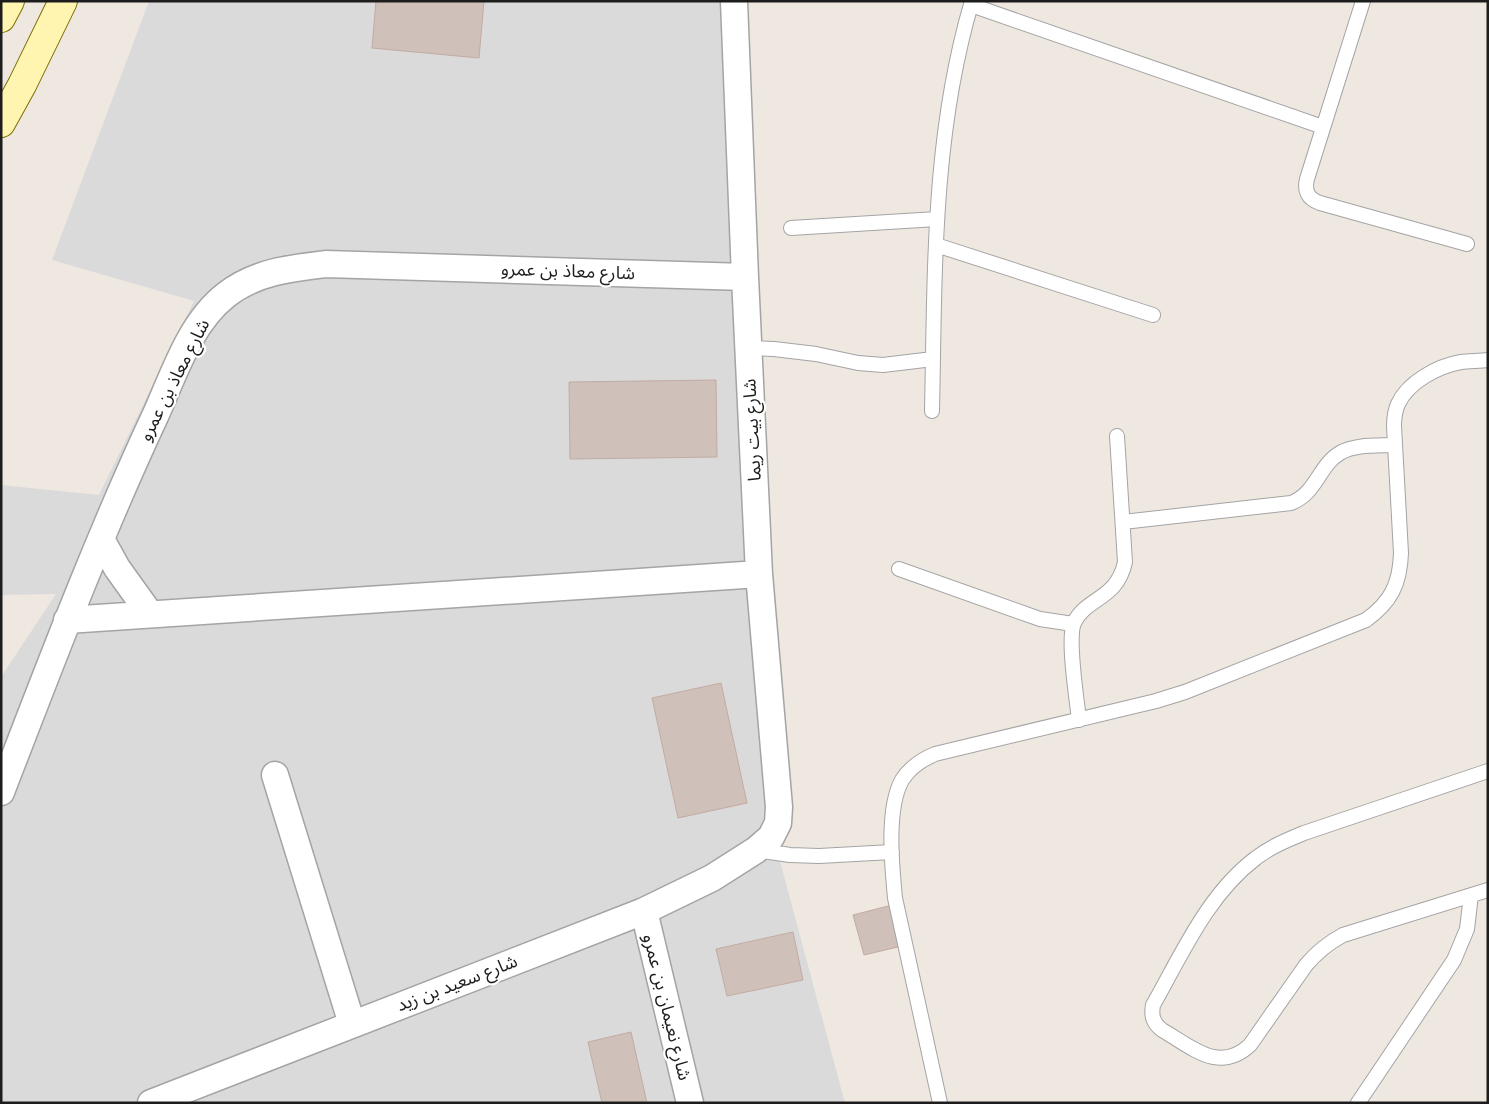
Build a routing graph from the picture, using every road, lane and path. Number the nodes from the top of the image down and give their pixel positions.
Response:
1 (10, 1) edge
2 (63, 1) edge
3 (734, 1) edge
4 (1363, 1) edge
5 (971, 3) edge
6 (1, 18) edge
7 (1, 123) edge
8 (1323, 127) junction
9 (937, 219) junction
10 (791, 228) dead end
11 (1467, 244) dead end
12 (936, 245) junction
13 (745, 277) junction
14 (1153, 315) dead end
15 (748, 348) junction
16 (933, 359) junction
17 (1488, 360) edge
18 (932, 411) dead end
19 (1117, 436) dead end
20 (1395, 445) junction
21 (1123, 522) junction
22 (101, 538) junction
23 (900, 569) dead end
24 (759, 574) junction
25 (150, 614) junction
26 (67, 620) junction
27 (1073, 624) junction
28 (1079, 720) junction
29 (1488, 771) edge
30 (275, 775) dead end
31 (1, 792) edge
32 (756, 850) junction
33 (892, 852) junction
34 (1488, 890) edge
35 (1471, 896) junction
36 (644, 911) junction
37 (352, 1024) junction
38 (151, 1103) edge
39 (690, 1103) edge
40 (940, 1103) edge
41 (1358, 1103) edge

1 - 6 main road
2 - 7 main road
3 - 13 street, شارع بيت ريما
4 - 8 lane
5 - 8 lane
5 - 9 lane
8 - 11 lane
9 - 10 lane
9 - 12 lane
12 - 14 lane
12 - 16 lane
13 - 15 street, شارع بيت ريما
13 - 22 street, شارع معاذ بن عمرو
15 - 16 lane
15 - 24 street, شارع بيت ريما
16 - 18 lane
17 - 20 lane
19 - 21 lane
20 - 21 lane
20 - 28 lane
21 - 27 lane
22 - 25 street
22 - 26 street, شارع معاذ بن عمرو
23 - 27 lane
24 - 25 street
24 - 32 street, شارع بيت ريما
25 - 26 street
26 - 31 street, شارع معاذ بن عمرو
27 - 28 lane
28 - 33 lane
29 - 35 lane
30 - 37 street
32 - 33 lane
32 - 36 street, شارع سعيد بن زيد
33 - 40 lane
34 - 35 lane
35 - 41 lane
36 - 37 street, شارع سعيد بن زيد
36 - 39 street, شارع نعيمان بن عمرو
37 - 38 street, شارع سعيد بن زيد

